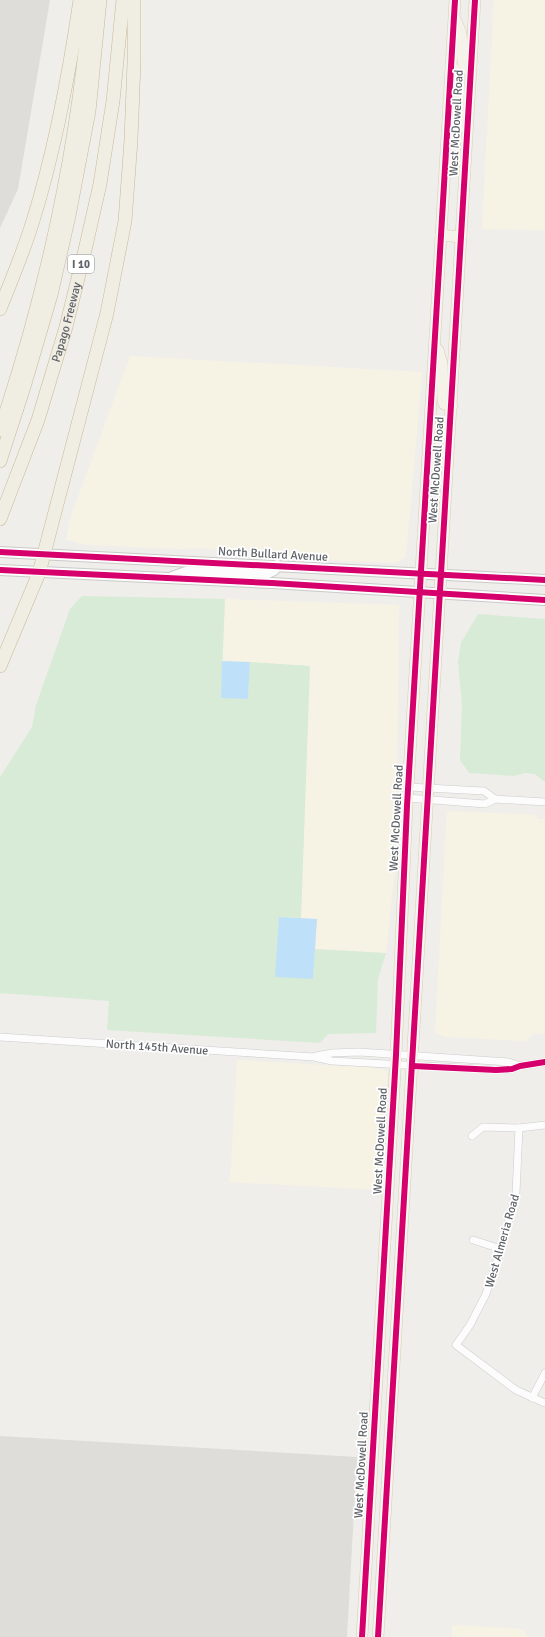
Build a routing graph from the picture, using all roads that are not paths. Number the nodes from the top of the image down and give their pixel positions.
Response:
1 (80, 0) edge
2 (90, 0) edge
3 (100, 0) edge
4 (123, 0) edge
5 (134, 0) edge
6 (455, 0) edge
7 (475, 0) edge
8 (454, 16) junction
9 (451, 66) junction
10 (470, 71) junction
11 (467, 129) junction
12 (441, 235) junction
13 (461, 237) junction
14 (0, 310) edge
15 (435, 342) junction
16 (452, 406) junction
17 (0, 430) edge
18 (0, 461) edge
19 (0, 519) edge
20 (0, 552) edge
21 (44, 555) junction
22 (277, 565) junction
23 (0, 570) edge
24 (39, 572) junction
25 (420, 574) junction
26 (440, 574) junction
27 (168, 579) junction
28 (545, 580) edge
29 (419, 594) junction
30 (439, 594) junction
31 (545, 600) edge
32 (0, 666) edge
33 (408, 792) junction
34 (428, 794) junction
35 (495, 799) junction
36 (545, 802) edge
37 (0, 1037) edge
38 (314, 1057) junction
39 (396, 1060) junction
40 (412, 1061) junction
41 (545, 1062) edge
42 (545, 1125) edge
43 (519, 1128) junction
44 (472, 1136) dead end
45 (473, 1240) dead end
46 (501, 1249) junction
47 (545, 1374) edge
48 (532, 1398) junction
49 (545, 1403) edge
50 (371, 1496) junction
51 (386, 1496) junction
52 (362, 1637) edge
53 (378, 1637) edge

1 - 14 highway
2 - 17 highway, I 10
3 - 18 highway
4 - 19 highway, Papago Freeway / I 10
5 - 21 highway
6 - 8 main road, West McDowell Road
7 - 10 main road, West McDowell Road
8 - 9 main road, West McDowell Road
8 - 10 main road
9 - 11 main road
9 - 12 main road, West McDowell Road
10 - 11 main road, West McDowell Road
11 - 13 main road, West McDowell Road
12 - 13 main road
12 - 15 main road, West McDowell Road
13 - 16 main road, West McDowell Road
15 - 16 main road
15 - 25 main road, West McDowell Road
16 - 26 main road, West McDowell Road
20 - 21 main road, North Bullard Avenue
21 - 22 main road, North Bullard Avenue
21 - 24 highway
22 - 25 main road, North Bullard Avenue
22 - 27 main road
23 - 24 main road
24 - 27 main road
24 - 32 highway
25 - 26 main road, North Bullard Avenue
25 - 29 main road, West McDowell Road
26 - 28 main road, North Bullard Avenue
26 - 30 main road, West McDowell Road
27 - 29 main road
29 - 30 main road
29 - 33 main road, West McDowell Road
30 - 31 main road
30 - 34 main road, West McDowell Road
33 - 34 street
33 - 34 street
33 - 39 main road, West McDowell Road
34 - 35 street
34 - 35 street
34 - 40 main road, West McDowell Road
35 - 36 street
37 - 38 street, North 145th Avenue
38 - 39 street, North 145th Avenue
38 - 39 street, North 145th Avenue
39 - 40 street, North 145th Avenue
39 - 40 street, North 145th Avenue
39 - 50 main road, West McDowell Road
40 - 41 street, North 145th Avenue
40 - 51 main road, West McDowell Road
42 - 43 street
43 - 44 street
43 - 46 street, West Almeria Road
45 - 46 street
46 - 48 street, West Almeria Road
47 - 48 street
48 - 49 street
50 - 51 main road
50 - 52 main road, West McDowell Road
51 - 53 main road, West McDowell Road

